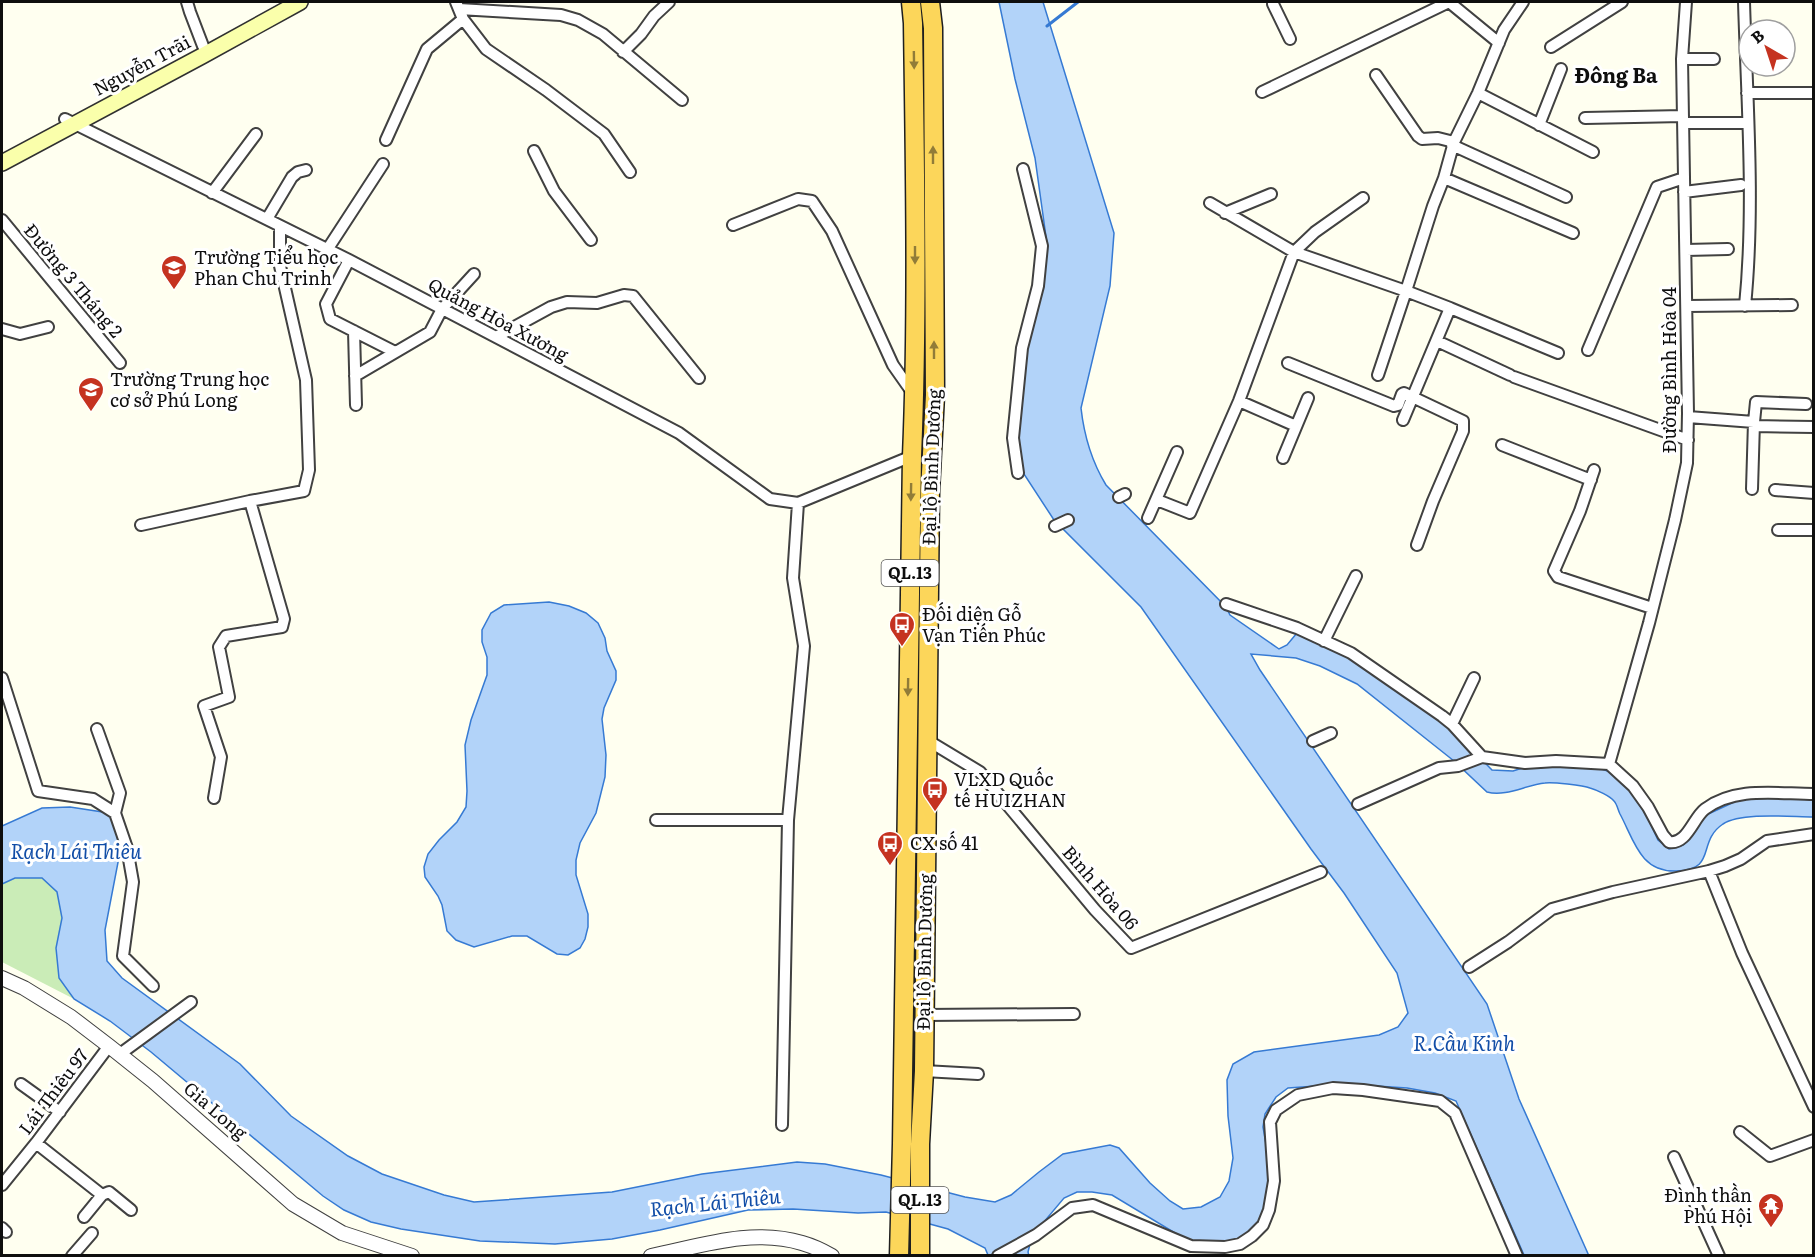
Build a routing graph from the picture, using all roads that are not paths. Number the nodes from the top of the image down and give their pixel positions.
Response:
1 (188, 2) edge
2 (283, 2) edge
3 (300, 2) edge
4 (669, 2) edge
5 (911, 2) edge
6 (930, 2) edge
7 (1523, 2) edge
8 (1622, 2) edge
9 (1686, 2) edge
10 (1744, 2) edge
11 (1271, 4) edge
12 (459, 10) edge
13 (256, 22) junction
14 (1290, 39) dead end
15 (1499, 43) junction
16 (203, 46) junction
17 (1551, 47) dead end
18 (623, 52) junction
19 (1682, 59) junction
20 (1714, 59) dead end
21 (1561, 69) dead end
22 (1376, 75) dead end
23 (1262, 92) dead end
24 (1478, 93) junction
25 (1747, 93) junction
26 (1814, 93) edge
27 (682, 100) dead end
28 (1585, 118) dead end
29 (1683, 120) junction
30 (70, 122) junction
31 (1748, 123) junction
32 (1539, 124) junction
33 (256, 134) dead end
34 (386, 140) dead end
35 (1453, 144) junction
36 (534, 151) dead end
37 (2, 152) edge
38 (1593, 152) dead end
39 (2, 163) edge
40 (382, 164) dead end
41 (1023, 169) dead end
42 (306, 170) dead end
43 (630, 172) dead end
44 (1444, 178) junction
45 (1684, 178) junction
46 (1741, 185) dead end
47 (1684, 192) junction
48 (212, 193) junction
49 (1271, 194) dead end
50 (1566, 197) dead end
51 (1363, 198) dead end
52 (1210, 203) dead end
53 (1225, 213) junction
54 (267, 219) junction
55 (2, 220) edge
56 (733, 225) dead end
57 (280, 226) junction
58 (1573, 233) dead end
59 (591, 240) dead end
60 (1728, 249) dead end
61 (327, 250) junction
62 (1686, 250) junction
63 (1294, 252) junction
64 (349, 260) junction
65 (474, 274) dead end
66 (1406, 291) junction
67 (1792, 305) dead end
68 (1687, 306) junction
69 (1745, 306) junction
70 (1450, 308) junction
71 (442, 309) junction
72 (48, 327) dead end
73 (2, 329) edge
74 (354, 331) junction
75 (496, 337) junction
76 (1437, 341) junction
77 (1588, 350) dead end
78 (395, 352) junction
79 (1558, 353) dead end
80 (120, 363) dead end
81 (1288, 363) dead end
82 (1378, 375) dead end
83 (355, 376) junction
84 (699, 378) dead end
85 (914, 394) junction
86 (935, 395) junction
87 (1413, 397) junction
88 (1308, 398) dead end
89 (1239, 401) junction
90 (1806, 404) dead end
91 (356, 405) dead end
92 (1688, 417) junction
93 (1403, 420) dead end
94 (1754, 424) junction
95 (1296, 426) junction
96 (1814, 427) edge
97 (1688, 440) junction
98 (1502, 445) dead end
99 (1177, 452) dead end
100 (912, 456) junction
101 (1283, 458) dead end
102 (1018, 473) dead end
103 (1752, 489) dead end
104 (1775, 490) dead end
105 (1814, 493) edge
106 (1156, 500) junction
107 (250, 501) junction
108 (798, 503) junction
109 (1148, 518) dead end
110 (1068, 520) dead end
111 (141, 525) dead end
112 (1055, 526) dead end
113 (1778, 530) dead end
114 (1814, 530) edge
115 (1417, 545) dead end
116 (1356, 576) dead end
117 (1226, 604) dead end
118 (1652, 608) junction
119 (1324, 641) junction
120 (2, 678) edge
121 (1474, 678) dead end
122 (5, 704) edge
123 (1452, 724) junction
124 (97, 729) dead end
125 (1331, 733) dead end
126 (927, 740) junction
127 (1312, 741) dead end
128 (1482, 757) junction
129 (1609, 764) junction
130 (927, 766) junction
131 (907, 767) junction
132 (1814, 794) edge
133 (213, 798) dead end
134 (1358, 804) dead end
135 (117, 817) junction
136 (656, 820) dead end
137 (788, 820) junction
138 (1814, 834) edge
139 (1709, 871) junction
140 (1318, 873) dead end
141 (925, 945) junction
142 (904, 946) junction
143 (1469, 967) dead end
144 (2, 978) edge
145 (153, 986) dead end
146 (191, 1002) dead end
147 (1074, 1014) dead end
148 (924, 1015) junction
149 (114, 1050) junction
150 (924, 1071) junction
151 (978, 1074) dead end
152 (21, 1084) dead end
153 (1814, 1107) edge
154 (60, 1112) junction
155 (782, 1125) dead end
156 (1740, 1132) dead end
157 (1814, 1140) edge
158 (36, 1143) junction
159 (911, 1144) junction
160 (1674, 1157) dead end
161 (2, 1185) edge
162 (102, 1195) junction
163 (131, 1210) dead end
164 (84, 1217) dead end
165 (92, 1233) dead end
166 (72, 1256) edge
167 (412, 1256) edge
168 (651, 1256) edge
169 (832, 1256) edge
170 (899, 1256) edge
171 (920, 1256) edge
172 (998, 1256) edge
173 (1518, 1256) edge
174 (1719, 1256) edge

1 - 16 street
2 - 13 main road, Nguyễn Trãi
3 - 13 main road, Nguyễn Trãi
4 - 18 street
5 -> 85 highway, Đại lộ Bình Dương / QL.13
86 -> 6 highway, Đại lộ Bình Dương / QL.13
7 - 15 street
8 - 17 street
9 - 19 street, Đường Bình Hòa 04
10 - 25 street
11 - 14 street
12 - 18 street
12 - 34 street
12 - 43 street
13 - 16 main road, Nguyễn Trãi
13 - 30 main road, Nguyễn Trãi
15 - 23 street
15 - 24 street
16 - 30 main road, Nguyễn Trãi
18 - 27 street
19 - 20 street
19 - 29 street, Đường Bình Hòa 04
21 - 32 street
22 - 35 street
24 - 32 street
24 - 35 street
25 - 26 street
25 - 31 street
28 - 29 street
29 - 31 street
29 - 45 street, Đường Bình Hòa 04
30 - 37 main road, Nguyễn Trãi
30 - 39 main road, Nguyễn Trãi
30 - 48 street, Quảng Hòa Xương
31 - 69 street
32 - 38 street
33 - 48 street
35 - 44 street
35 - 50 street
36 - 59 street
40 - 61 street
41 - 102 street
42 - 54 street
44 - 58 street
44 - 66 street
45 - 47 street, Đường Bình Hòa 04
45 - 77 street
46 - 47 street
47 - 62 street, Đường Bình Hòa 04
48 - 54 street, Quảng Hòa Xương
49 - 53 street
51 - 63 street
52 - 53 street
53 - 63 street
54 - 57 street, Quảng Hòa Xương
55 - 80 street, Đường 3 Tháng 2
56 - 85 street
57 - 61 street, Quảng Hòa Xương
57 - 107 street
60 - 62 street
61 - 64 street, Quảng Hòa Xương
62 - 68 street, Đường Bình Hòa 04
63 - 66 street
63 - 89 street
64 - 71 street, Quảng Hòa Xương
64 - 74 street
65 - 71 street
66 - 70 street
66 - 82 street
67 - 69 street
68 - 69 street
68 - 92 street, Đường Bình Hòa 04
70 - 76 street
70 - 79 street
71 - 75 street, Quảng Hòa Xương
71 - 78 street
72 - 73 street
74 - 78 street
74 - 83 street
75 - 84 street
75 - 108 street, Quảng Hòa Xương
76 - 87 street
76 - 97 street
78 - 83 street
81 - 87 street
83 - 91 street
85 - 86 highway
85 - 100 highway, Đại lộ Bình Dương / QL.13
86 - 126 highway, Đại lộ Bình Dương / QL.13
87 - 93 street
87 - 115 street
88 - 95 street
89 - 95 street
89 - 106 street
90 - 94 street
92 - 94 street
92 - 97 street, Đường Bình Hòa 04
94 - 96 street
94 - 103 street
95 - 101 street
97 - 118 street, Đường Bình Hòa 04
98 - 118 street
99 - 106 street
100 - 108 street
100 -> 131 highway, Đại lộ Bình Dương / QL.13
104 - 105 street
106 - 109 street
107 - 111 street
107 - 133 street
108 - 137 street
110 - 112 street
113 - 114 street
116 - 119 street
117 - 119 street
118 - 129 street, Đường Bình Hòa 04
119 - 123 street
120 - 122 street
121 - 123 street
122 - 135 street
123 - 128 street
124 - 135 street
125 - 127 street
126 - 130 highway, Đại lộ Bình Dương / QL.13
126 - 140 street, Bình Hòa 06
128 - 129 street
128 - 134 street
129 - 132 street
130 - 131 highway
130 - 141 highway, Đại lộ Bình Dương / QL.13
131 - 142 highway, Đại lộ Bình Dương / QL.13
135 - 145 street
136 - 137 street
137 - 155 street
138 - 139 street
139 - 143 street
139 - 153 street
141 - 142 highway
141 - 148 highway, Đại lộ Bình Dương / QL.13
142 - 159 highway, Đại lộ Bình Dương / QL.13
144 - 149 street, Gia Long
146 - 149 street, Lái Thiêu 97
147 - 148 street
148 - 150 highway, Đại lộ Bình Dương / QL.13
149 - 154 street, Lái Thiêu 97
149 - 167 street, Gia Long
150 - 151 street
150 - 159 highway, Đại lộ Bình Dương / QL.13
152 - 154 street
154 - 158 street, Lái Thiêu 97
156 - 157 street
158 - 161 street, Lái Thiêu 97
158 - 162 street
159 - 170 highway, Đại lộ Bình Dương / QL.13
159 - 171 highway, Đại lộ Bình Dương / QL.13
160 - 174 street
162 - 163 street
162 - 164 street
165 - 166 street
168 - 169 street
172 - 173 street

